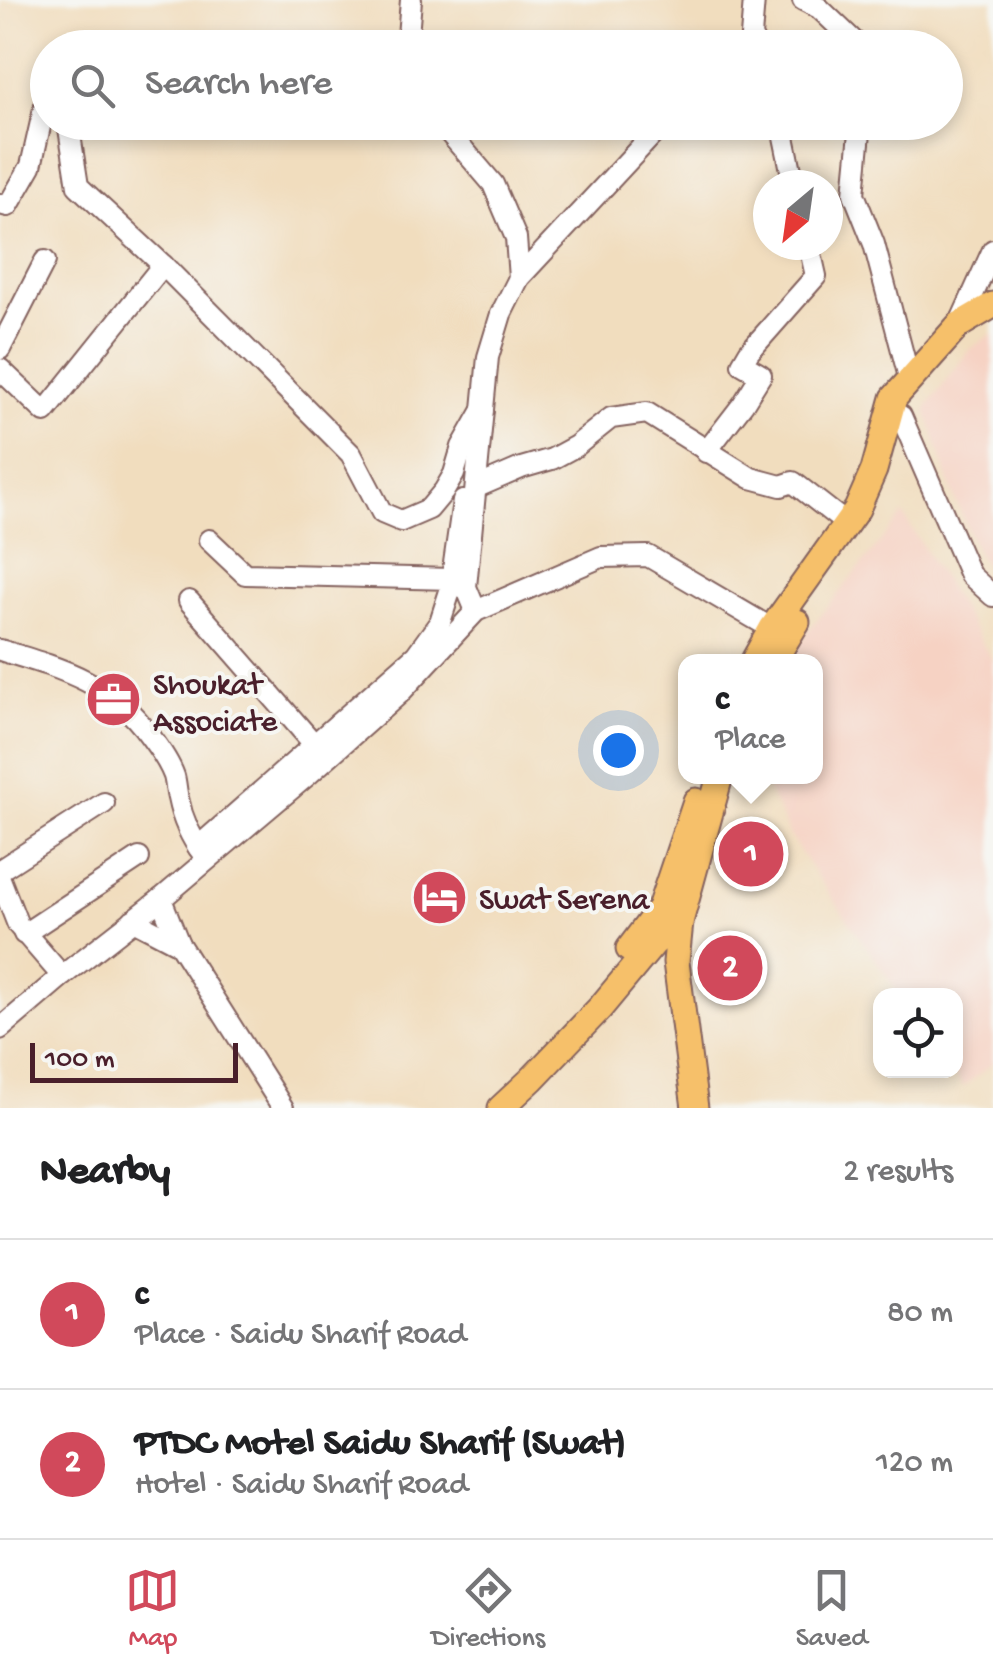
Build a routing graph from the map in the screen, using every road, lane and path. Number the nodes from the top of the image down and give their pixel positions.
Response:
1 (412, 0) edge
2 (754, 0) edge
3 (803, 0) edge
4 (409, 30) edge
5 (752, 30) edge
6 (842, 30) edge
7 (37, 140) edge
8 (71, 140) edge
9 (456, 140) edge
10 (647, 140) edge
11 (785, 140) edge
12 (859, 140) edge
13 (791, 170) edge
14 (0, 204) edge
15 (993, 250) edge
16 (812, 260) edge
17 (44, 261) dead end
18 (163, 265) junction
19 (518, 278) junction
20 (993, 305) edge
21 (959, 324) junction
22 (0, 350) edge
23 (0, 370) edge
24 (910, 381) junction
25 (483, 410) junction
26 (901, 416) junction
27 (706, 452) junction
28 (476, 482) junction
29 (848, 524) junction
30 (209, 540) dead end
31 (452, 579) junction
32 (993, 596) edge
33 (189, 601) dead end
34 (476, 611) junction
35 (780, 633) junction
36 (0, 650) edge
37 (760, 654) edge
38 (775, 654) edge
39 (314, 744) junction
40 (702, 784) edge
41 (717, 784) edge
42 (104, 803) dead end
43 (202, 854) junction
44 (139, 858) dead end
45 (0, 870) edge
46 (0, 879) edge
47 (161, 899) junction
48 (670, 915) junction
49 (133, 920) junction
50 (24, 934) junction
51 (178, 944) junction
52 (62, 976) junction
53 (0, 1029) edge
54 (276, 1105) edge
55 (484, 1108) edge
56 (501, 1108) edge
57 (694, 1108) edge

1 - 4 street
2 - 5 street
3 - 6 street
7 - 14 street
8 - 18 street
9 - 19 street
10 - 19 street
11 - 13 street
12 - 24 street
15 - 21 street
16 - 27 street
17 - 22 street
18 - 23 street
18 - 25 street
19 - 25 street
20 - 21 main road
21 - 24 main road
24 - 26 main road
24 - 29 main road
25 - 28 street
26 - 32 street
26 - 35 main road
27 - 28 street
27 - 29 street
28 - 31 street
28 - 34 street
29 - 35 main road
30 - 31 street
31 - 39 street
33 - 39 street
34 - 35 street
34 - 43 street
35 - 37 main road
35 - 38 main road
36 - 43 street
39 - 43 street
40 - 48 main road
41 - 48 main road
42 - 45 street
43 - 47 street
44 - 50 street
46 - 50 street
47 - 49 street
47 - 51 street
48 - 55 main road
48 - 56 main road
48 - 57 main road
49 - 51 street
49 - 52 street
50 - 52 street
51 - 54 street
52 - 53 street

